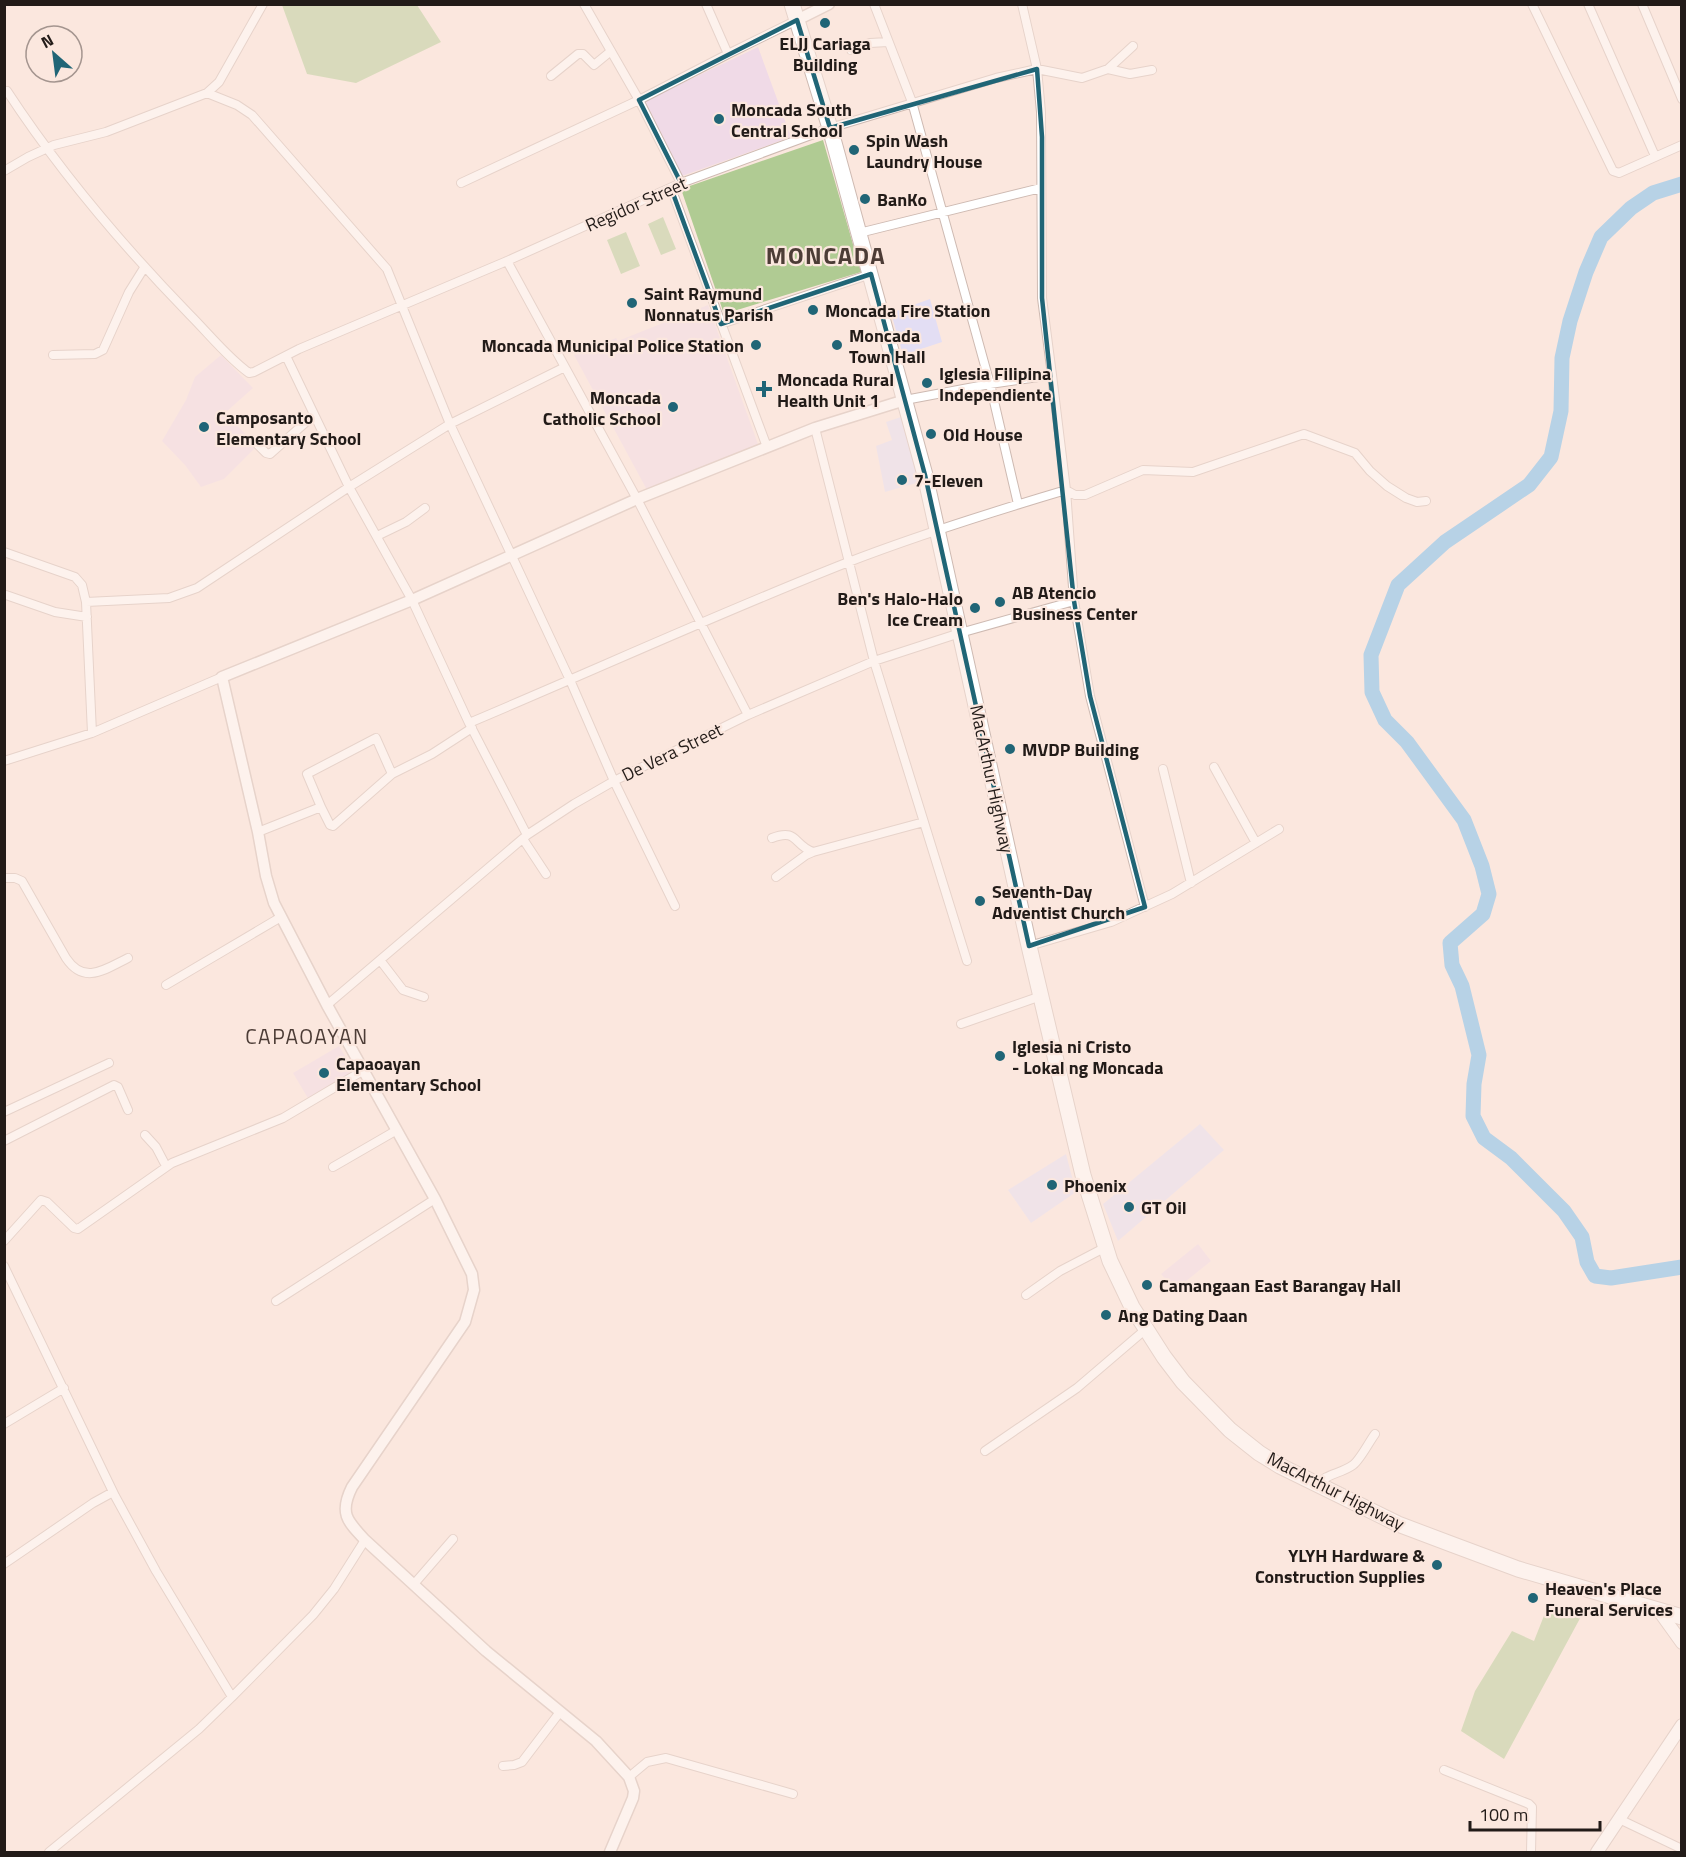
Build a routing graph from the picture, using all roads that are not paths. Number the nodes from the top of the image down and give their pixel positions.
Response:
1 (263, 4) edge
2 (584, 4) edge
3 (706, 4) edge
4 (792, 4) edge
5 (829, 4) edge
6 (874, 4) edge
7 (1022, 4) edge
8 (1532, 4) edge
9 (1588, 4) edge
10 (1642, 4) edge
11 (797, 20) junction
12 (888, 42) junction
13 (1133, 46) dead end
14 (851, 50) dead end
15 (611, 51) junction
16 (728, 54) junction
17 (1037, 69) junction
18 (1108, 69) junction
19 (1152, 70) dead end
20 (550, 76) dead end
21 (7, 91) dead end
22 (207, 93) junction
23 (639, 99) junction
24 (1682, 99) edge
25 (912, 102) junction
26 (830, 128) junction
27 (1682, 145) edge
28 (46, 149) junction
29 (1655, 156) junction
30 (4, 171) edge
31 (461, 183) dead end
32 (681, 183) junction
33 (671, 188) junction
34 (1041, 188) junction
35 (944, 213) junction
36 (859, 233) junction
37 (507, 261) junction
38 (144, 268) junction
39 (871, 274) junction
40 (402, 306) junction
41 (721, 324) junction
42 (53, 355) dead end
43 (286, 356) junction
44 (565, 367) junction
45 (1052, 375) junction
46 (990, 384) junction
47 (905, 400) junction
48 (314, 415) junction
49 (450, 424) junction
50 (815, 428) junction
51 (255, 442) dead end
52 (767, 447) junction
53 (349, 487) junction
54 (1066, 490) junction
55 (637, 499) junction
56 (1426, 501) dead end
57 (1018, 504) junction
58 (425, 508) dead end
59 (937, 531) junction
60 (377, 536) junction
61 (4, 552) edge
62 (513, 555) junction
63 (848, 563) junction
64 (6, 595) edge
65 (412, 600) junction
66 (1074, 601) junction
67 (86, 602) junction
68 (87, 617) junction
69 (700, 622) junction
70 (960, 633) junction
71 (874, 661) junction
72 (222, 678) junction
73 (570, 680) junction
74 (748, 715) junction
75 (471, 726) junction
76 (92, 733) junction
77 (4, 761) edge
78 (1214, 767) dead end
79 (1163, 769) dead end
80 (392, 774) junction
81 (614, 781) junction
82 (321, 807) junction
83 (924, 822) junction
84 (1279, 829) dead end
85 (258, 832) junction
86 (525, 837) junction
87 (772, 838) dead end
88 (1256, 843) junction
89 (813, 852) junction
90 (546, 874) dead end
91 (776, 877) dead end
92 (4, 878) edge
93 (1191, 883) junction
94 (675, 906) dead end
95 (1144, 907) junction
96 (281, 917) junction
97 (1029, 946) junction
98 (128, 958) dead end
99 (380, 960) junction
100 (967, 961) dead end
101 (166, 985) dead end
102 (1041, 996) junction
103 (424, 997) dead end
104 (327, 1005) junction
105 (961, 1024) dead end
106 (109, 1063) dead end
107 (364, 1070) junction
108 (128, 1110) dead end
109 (4, 1112) edge
110 (397, 1130) junction
111 (145, 1135) dead end
112 (4, 1141) edge
113 (166, 1166) junction
114 (333, 1167) dead end
115 (435, 1199) junction
116 (4, 1241) edge
117 (1106, 1248) junction
118 (4, 1266) edge
119 (1026, 1295) dead end
120 (276, 1301) dead end
121 (1146, 1329) junction
122 (64, 1388) junction
123 (4, 1424) edge
124 (1375, 1434) dead end
125 (985, 1450) dead end
126 (1316, 1485) junction
127 (113, 1492) junction
128 (453, 1539) dead end
129 (365, 1540) junction
130 (4, 1564) edge
131 (414, 1584) junction
132 (1659, 1611) junction
133 (1682, 1617) edge
134 (1682, 1643) edge
135 (232, 1697) junction
136 (560, 1712) junction
137 (1682, 1725) edge
138 (503, 1766) dead end
139 (1444, 1770) dead end
140 (629, 1777) junction
141 (793, 1794) dead end
142 (1619, 1819) junction
143 (1682, 1849) edge
144 (50, 1852) edge
145 (610, 1852) edge
146 (1531, 1852) edge
147 (1597, 1852) edge

1 - 22 street
2 - 15 street
3 - 16 street
4 - 11 highway, MacArthur Highway
5 - 11 street
6 - 12 street
7 - 17 street
8 - 29 street
9 - 29 street
10 - 24 street
11 - 16 street
11 - 26 highway, MacArthur Highway
12 - 14 street
12 - 25 street
13 - 18 street
15 - 20 street
15 - 23 street
16 - 23 street
17 - 18 street
17 - 25 street, Regidor Street
17 - 34 street
18 - 19 street
21 - 28 street
22 - 28 street
22 - 40 street
23 - 31 street
23 - 32 street
25 - 26 street, Regidor Street
25 - 35 street
26 - 32 street, Regidor Street
26 - 36 highway, MacArthur Highway
27 - 29 street
28 - 30 street
28 - 38 street
32 - 33 street, Regidor Street
33 - 37 street, Regidor Street
33 - 41 street
34 - 35 street
34 - 45 street
35 - 36 street
35 - 46 street
36 - 39 highway, MacArthur Highway
37 - 40 street, Regidor Street
37 - 44 street
38 - 42 street
38 - 43 street, Regidor Street
39 - 41 street
39 - 47 highway, MacArthur Highway
40 - 43 street, Regidor Street
40 - 49 street
41 - 52 street
43 - 48 street
44 - 49 street
44 - 55 street
45 - 46 street
45 - 54 street
46 - 47 street
46 - 57 street
47 - 50 street
47 - 59 highway, MacArthur Highway
48 - 51 street
48 - 53 street
49 - 53 street
49 - 62 street
50 - 52 street
50 - 63 street
52 - 55 street
53 - 60 street
53 - 67 street
54 - 56 street
54 - 57 street
54 - 66 street
55 - 62 street
55 - 69 street
57 - 59 street
58 - 60 street
59 - 63 street
59 - 70 highway, MacArthur Highway
60 - 65 street
61 - 67 street
62 - 65 street
62 - 73 street
63 - 69 street
63 - 71 street
64 - 68 street
65 - 72 street
65 - 75 street
66 - 70 street, De Vera Street
66 - 95 street
67 - 68 street
68 - 76 street
69 - 73 street
69 - 74 street
70 - 71 street, De Vera Street
70 - 97 highway, MacArthur Highway
71 - 74 street, De Vera Street
71 - 83 street
72 - 76 street
72 - 85 street
73 - 75 street
73 - 81 street
74 - 81 street, De Vera Street
75 - 80 street
75 - 86 street
76 - 77 street
78 - 88 street
79 - 93 street
80 - 82 street
80 - 82 street
81 - 86 street, De Vera Street
81 - 94 street
82 - 85 street
83 - 89 street
83 - 100 street
84 - 88 street
85 - 96 street
86 - 90 street
86 - 99 street, De Vera Street
87 - 89 street
88 - 93 street
89 - 91 street
92 - 98 street
93 - 95 street
95 - 97 street
96 - 101 street
96 - 104 street
97 - 102 highway, MacArthur Highway
99 - 103 street
99 - 104 street, De Vera Street
102 - 105 street
102 - 117 highway, MacArthur Highway
104 - 107 street
106 - 109 street
107 - 110 street
107 - 113 street
108 - 112 street
110 - 114 street
110 - 115 street
111 - 113 street
113 - 116 street
115 - 120 street
115 - 129 street
117 - 119 street
117 - 121 highway, MacArthur Highway
118 - 122 street
121 - 125 street
121 - 126 highway, MacArthur Highway
122 - 123 street
122 - 127 street
124 - 126 street
126 - 132 highway, MacArthur Highway
127 - 130 street
127 - 135 street
128 - 131 street
129 - 131 street
129 - 135 street
131 - 136 street
132 - 133 highway, MacArthur Highway
132 - 134 main road
135 - 144 street
136 - 138 street
136 - 140 street
137 - 142 main road
139 - 146 street
140 - 141 street
140 - 145 street
142 - 143 street
142 - 147 main road

